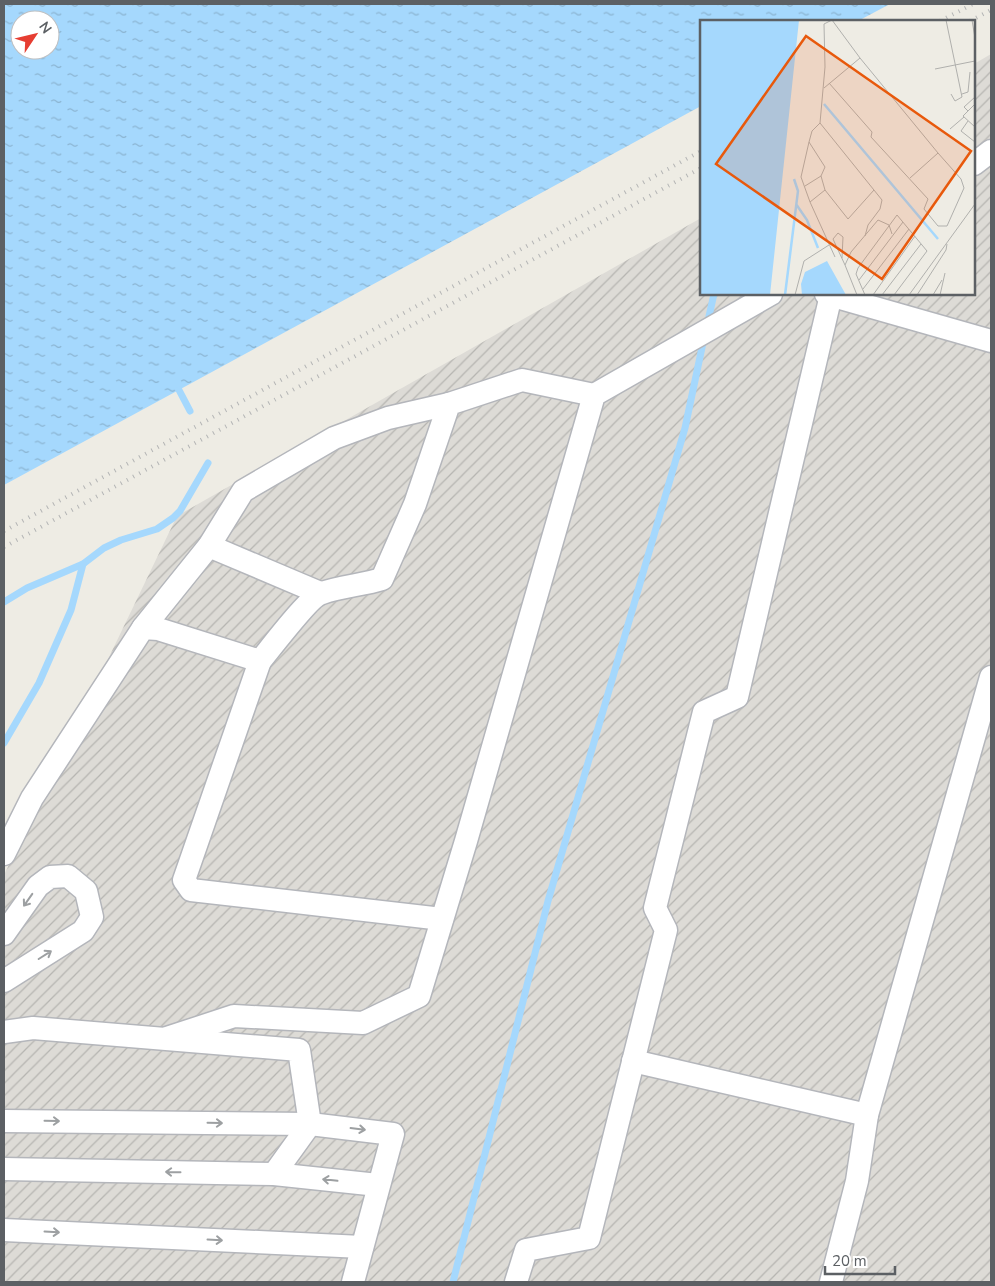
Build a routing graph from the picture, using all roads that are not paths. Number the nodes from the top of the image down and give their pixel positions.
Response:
1 (991, 151) edge
2 (975, 163) edge
3 (829, 295) edge
4 (832, 295) edge
5 (762, 299) edge
6 (991, 341) edge
7 (594, 396) junction
8 (450, 404) junction
9 (209, 546) junction
10 (320, 593) junction
11 (143, 628) junction
12 (260, 661) junction
13 (991, 677) edge
14 (4, 854) edge
15 (442, 919) junction
16 (4, 934) edge
17 (4, 981) edge
18 (4, 1032) edge
19 (167, 1038) junction
20 (633, 1061) junction
21 (867, 1115) junction
22 (4, 1121) edge
23 (310, 1124) junction
24 (4, 1168) edge
25 (274, 1174) junction
26 (378, 1185) junction
27 (4, 1230) edge
28 (362, 1247) junction
29 (353, 1282) edge
30 (516, 1282) edge
31 (831, 1282) edge

1 - 2 lane
3 - 20 lane
4 - 6 lane
5 - 7 lane
7 - 8 lane
7 - 15 lane
8 - 9 lane
8 - 10 lane
9 - 10 lane
9 - 11 lane
10 - 12 lane
11 - 12 lane
11 - 14 lane
12 - 15 lane
13 - 21 lane
15 - 19 lane
17 -> 16 lane
18 - 19 lane
19 - 23 lane
20 - 21 lane
20 - 30 lane
21 - 31 lane
22 -> 23 lane
23 - 25 lane
23 -> 26 lane
25 -> 24 lane
26 -> 25 lane
26 - 28 lane
27 -> 28 lane
28 - 29 lane

